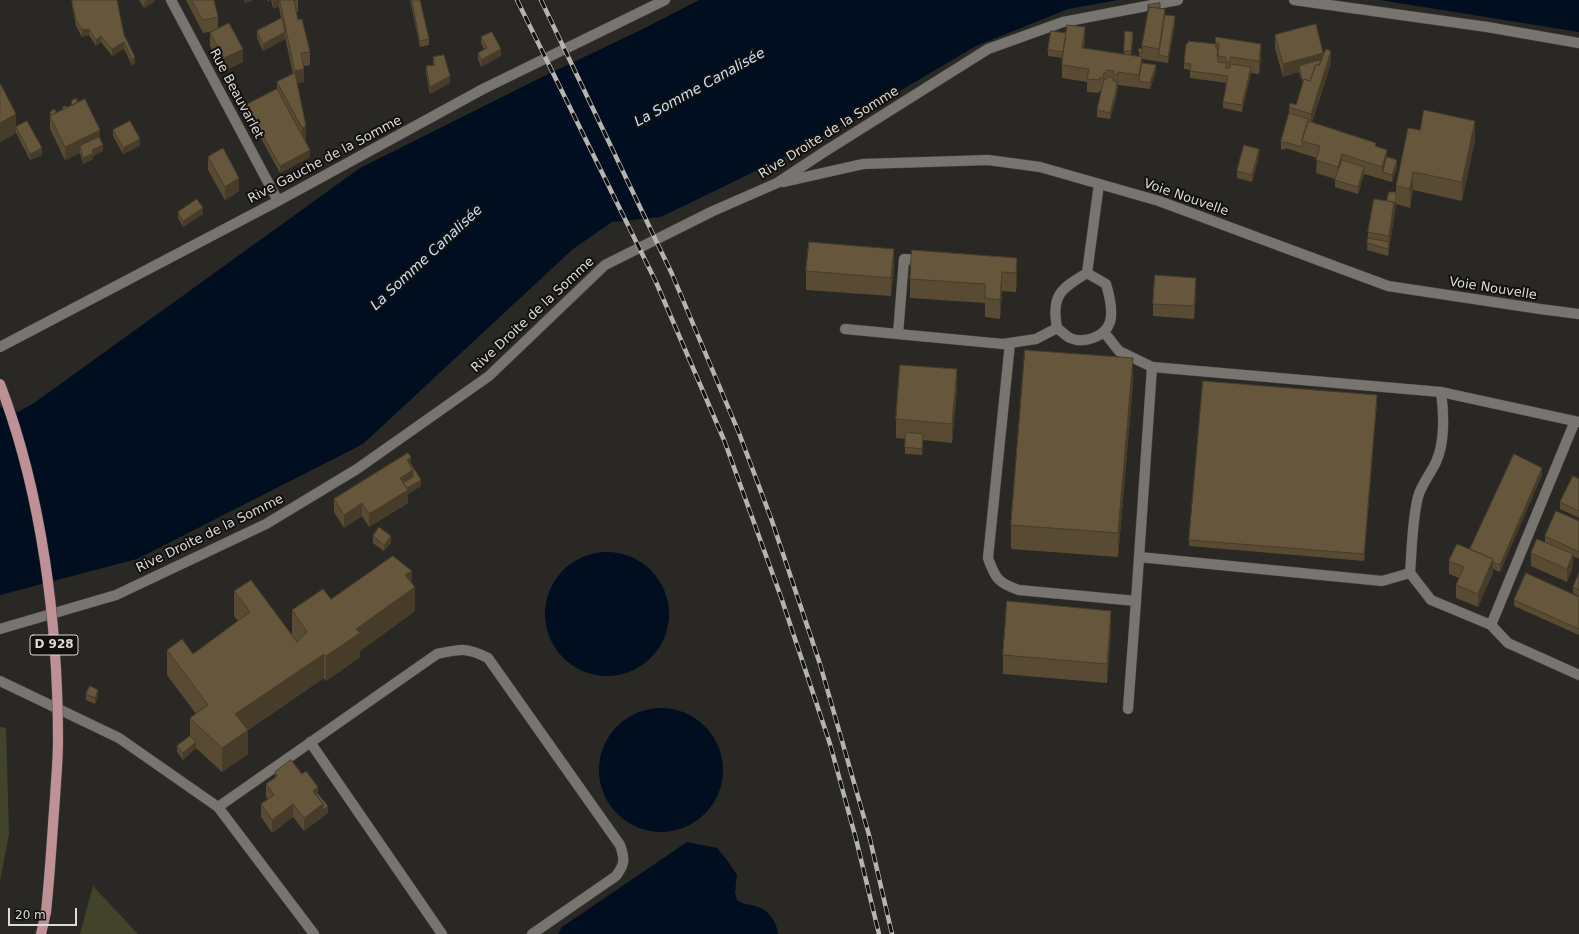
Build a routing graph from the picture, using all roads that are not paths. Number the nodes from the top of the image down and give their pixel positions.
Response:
1 (171, 0) edge
2 (665, 0) edge
3 (1178, 0) edge
4 (1294, 0) edge
5 (1579, 43) edge
6 (777, 183) junction
7 (1099, 184) junction
8 (278, 201) junction
9 (935, 261) edge
10 (1087, 273) junction
11 (1579, 314) edge
12 (1057, 328) junction
13 (845, 329) dead end
14 (1104, 332) junction
15 (898, 334) junction
16 (1010, 343) junction
17 (0, 348) edge
18 (1152, 367) junction
19 (0, 384) edge
20 (1441, 392) junction
21 (1577, 421) edge
22 (1139, 557) junction
23 (1410, 573) junction
24 (1136, 601) junction
25 (1491, 625) junction
26 (0, 629) edge
27 (1579, 675) edge
28 (0, 681) edge
29 (1128, 709) dead end
30 (310, 742) junction
31 (218, 807) junction
32 (41, 934) edge
33 (314, 934) edge
34 (442, 934) edge
35 (532, 934) edge

1 - 8 street, Rue Beauvarlet
2 - 8 street, Rive Gauche de la Somme
3 - 6 street, Rive Droite de la Somme
4 - 5 street
6 - 7 street, Voie Nouvelle
6 - 26 street, Rive Droite de la Somme
7 - 10 street
7 - 11 street, Voie Nouvelle
8 - 17 street, Rive Gauche de la Somme
9 - 15 street
10 - 12 street
10 - 14 street
12 - 14 street
12 - 16 street
13 - 15 street
14 - 18 street
15 - 16 street
16 - 24 street
18 - 20 street
18 - 22 street
19 - 32 main road, D 928, bridge
20 - 21 street
20 - 23 street
21 - 25 street
22 - 23 street
22 - 24 street
23 - 25 street
24 - 29 street
25 - 27 street
28 - 31 street
30 - 31 street
30 - 34 street
30 - 35 street
31 - 33 street

